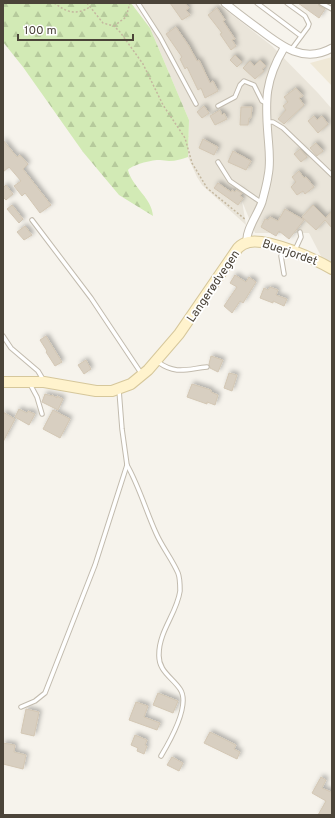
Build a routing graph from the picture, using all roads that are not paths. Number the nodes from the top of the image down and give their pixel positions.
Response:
1 (138, 3) edge
2 (225, 3) edge
3 (257, 3) edge
4 (287, 3) edge
5 (321, 3) edge
6 (332, 9) edge
7 (301, 36) junction
8 (332, 48) edge
9 (288, 49) junction
10 (266, 103) junction
11 (196, 104) dead end
12 (218, 106) dead end
13 (266, 122) junction
14 (218, 162) dead end
15 (332, 175) edge
16 (262, 203) junction
17 (32, 220) dead end
18 (300, 232) dead end
19 (247, 242) junction
20 (284, 248) junction
21 (295, 251) junction
22 (332, 269) edge
23 (284, 274) dead end
24 (3, 336) edge
25 (157, 361) junction
26 (207, 367) dead end
27 (143, 376) junction
28 (30, 381) junction
29 (3, 382) edge
30 (44, 382) junction
31 (119, 389) junction
32 (42, 414) dead end
33 (127, 465) junction
34 (22, 707) dead end
35 (161, 756) dead end

1 - 11 lane
2 - 9 street
3 - 7 lane
4 - 7 lane
5 - 6 lane
7 - 9 lane
8 - 9 street
9 - 10 street, Langerødvegen
10 - 12 lane
10 - 13 street, Langerødvegen
13 - 15 lane
13 - 16 street, Langerødvegen
14 - 16 lane
16 - 19 street, Langerødvegen
17 - 27 lane
18 - 21 lane
19 - 20 main road, Buerjordet
19 - 25 main road, Langerødvegen
20 - 21 main road, Buerjordet
20 - 23 lane
21 - 22 main road, Buerjordet
24 - 30 lane
25 - 26 lane
25 - 27 main road, Langerødvegen
27 - 31 main road, Langerødvegen
28 - 29 main road, Langerødvegen
28 - 30 main road, Langerødvegen
28 - 32 lane
30 - 31 main road, Langerødvegen
31 - 33 lane
33 - 34 lane
33 - 35 lane

